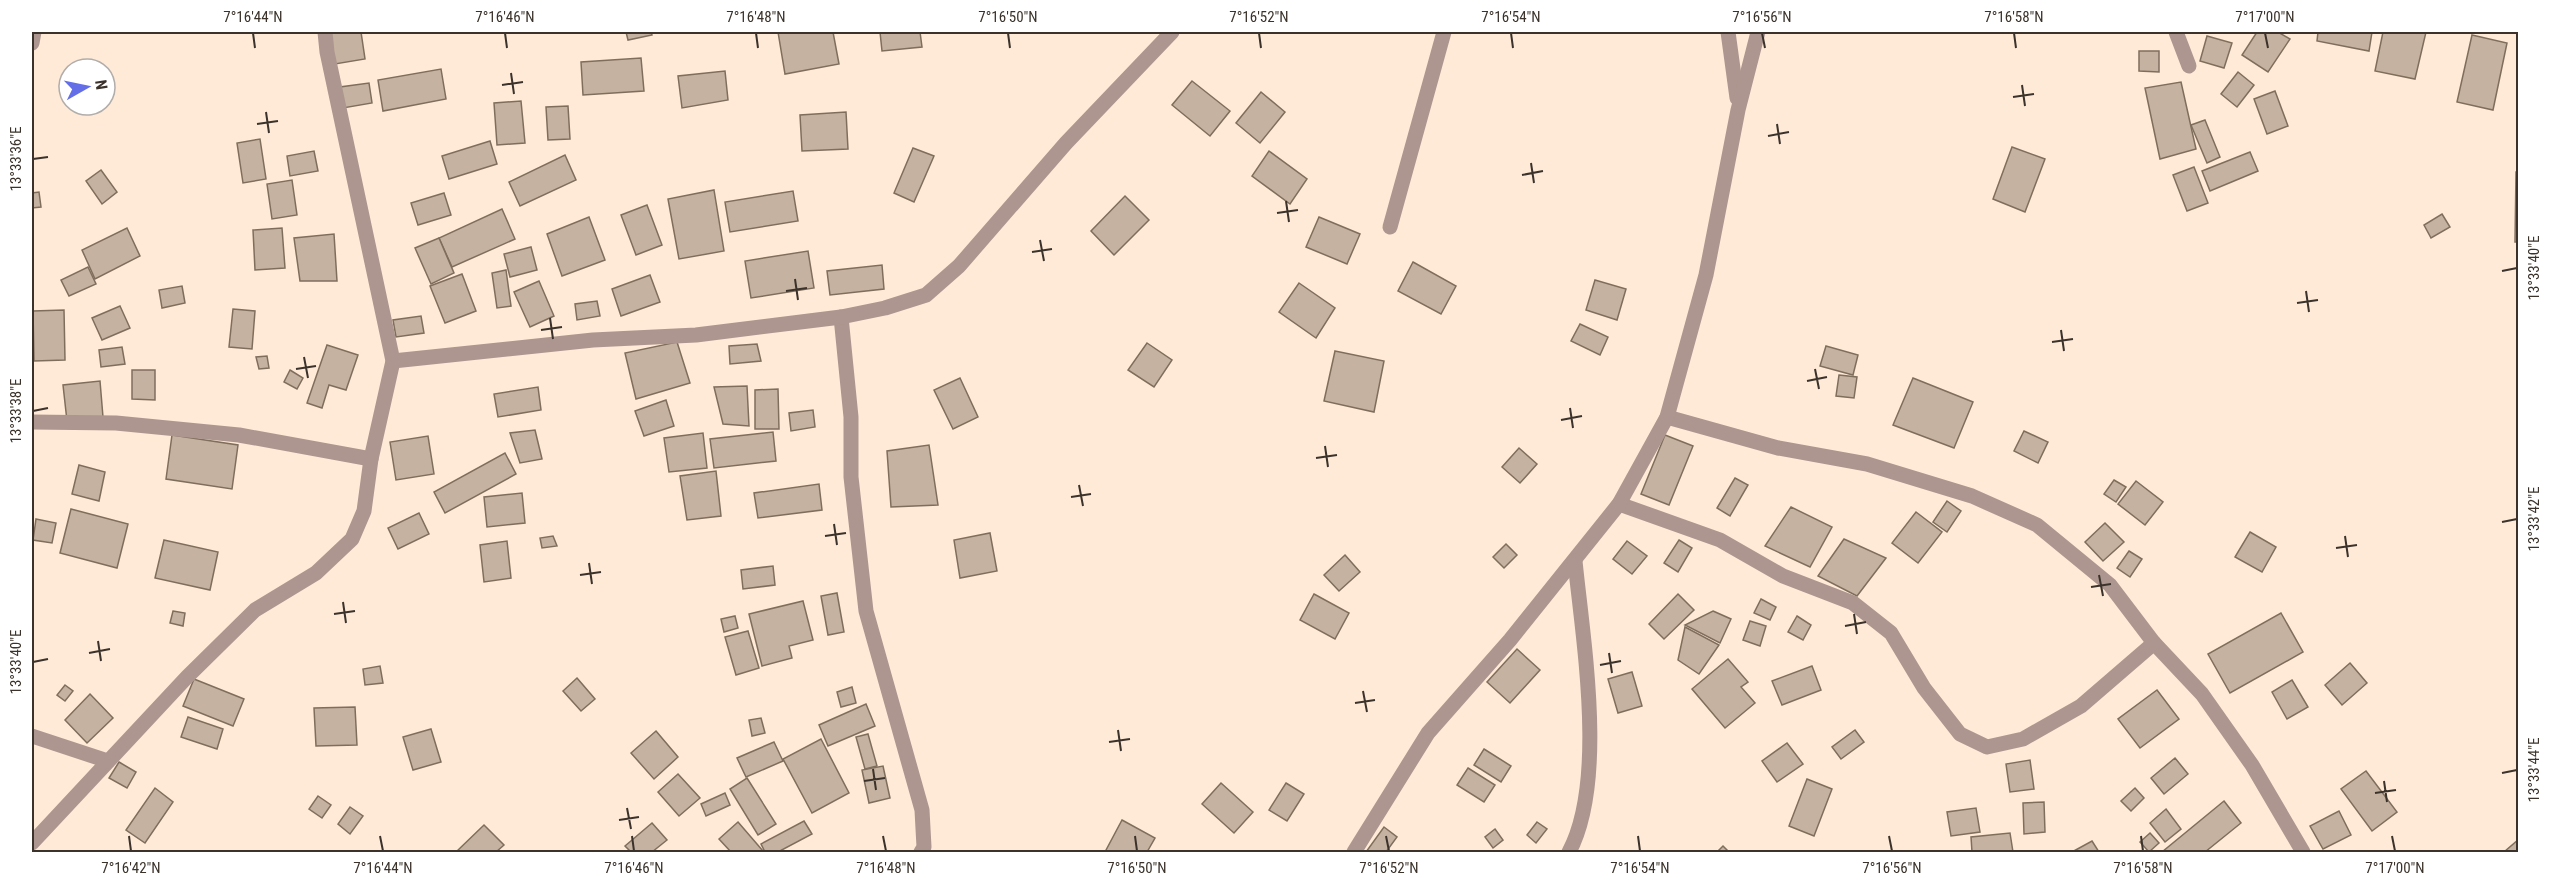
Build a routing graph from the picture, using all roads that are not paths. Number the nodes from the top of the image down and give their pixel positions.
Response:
1 (34, 32) edge
2 (325, 32) edge
3 (1172, 32) edge
4 (1444, 32) edge
5 (1728, 32) edge
6 (1758, 32) edge
7 (2176, 32) edge
8 (32, 43) edge
9 (2189, 66) dead end
10 (1738, 110) junction
11 (1390, 226) dead end
12 (840, 317) junction
13 (393, 361) junction
14 (1667, 417) junction
15 (32, 422) edge
16 (371, 459) junction
17 (1619, 504) junction
18 (1575, 561) junction
19 (2154, 642) junction
20 (32, 735) edge
21 (108, 761) junction
22 (32, 843) edge
23 (921, 852) edge
24 (1354, 852) edge
25 (1569, 852) edge
26 (2304, 852) edge

1 - 8 street
2 - 13 street
3 - 12 street
4 - 11 street
5 - 10 street
6 - 10 street
7 - 9 street
10 - 14 street
12 - 13 street
12 - 23 street
13 - 16 street
14 - 17 street
14 - 19 street
15 - 16 street
16 - 21 street
17 - 18 street
17 - 19 street
18 - 24 street
18 - 25 street
19 - 26 street
20 - 21 street
21 - 22 street

